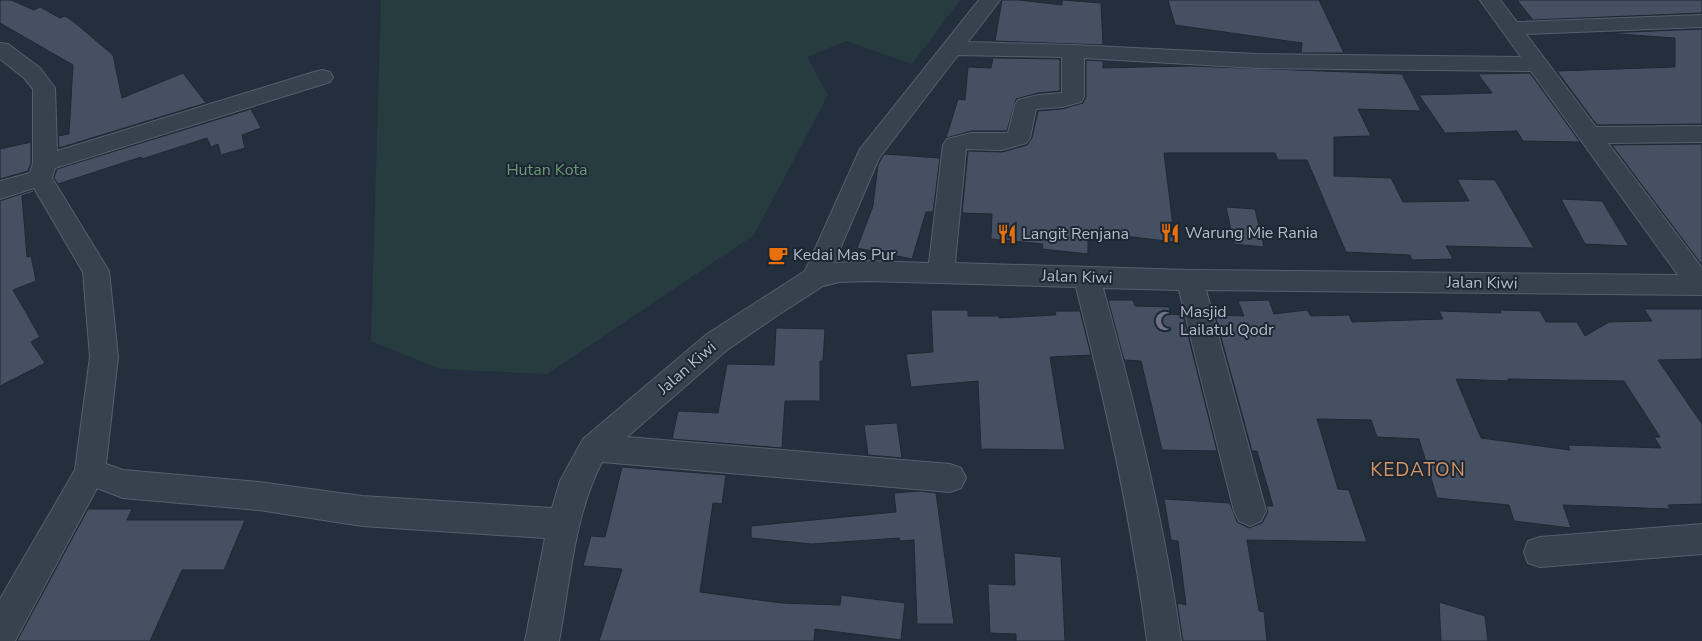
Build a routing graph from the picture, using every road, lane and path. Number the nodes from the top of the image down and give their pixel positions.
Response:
1 (990, 0) edge
2 (1490, 0) edge
3 (1702, 21) edge
4 (1510, 28) junction
5 (952, 48) junction
6 (0, 49) edge
7 (1073, 51) junction
8 (1537, 64) junction
9 (322, 77) dead end
10 (1702, 134) edge
11 (1590, 135) junction
12 (42, 171) junction
13 (0, 190) edge
14 (941, 273) junction
15 (1087, 277) junction
16 (816, 278) junction
17 (1190, 280) junction
18 (1701, 285) edge
19 (594, 448) junction
20 (90, 472) junction
21 (950, 478) dead end
22 (1250, 511) dead end
23 (564, 524) junction
24 (1702, 539) edge
25 (1540, 552) dead end
26 (0, 633) edge
27 (542, 641) edge
28 (1164, 641) edge

1 - 5 street
2 - 4 street
3 - 4 street
4 - 8 street
5 - 7 street
5 - 16 street
6 - 12 street
7 - 8 street
7 - 14 street
8 - 11 street
9 - 12 street
10 - 11 street
11 - 18 street
12 - 13 street
12 - 20 street
14 - 15 street, Jalan Kiwi
14 - 16 street, Jalan Kiwi
15 - 17 street, Jalan Kiwi
15 - 28 street
16 - 19 street, Jalan Kiwi
17 - 18 street, Jalan Kiwi
17 - 22 street
19 - 21 street
19 - 23 street, Jalan Kiwi
20 - 23 street
20 - 26 street
23 - 27 street, Jalan Kiwi
24 - 25 street

